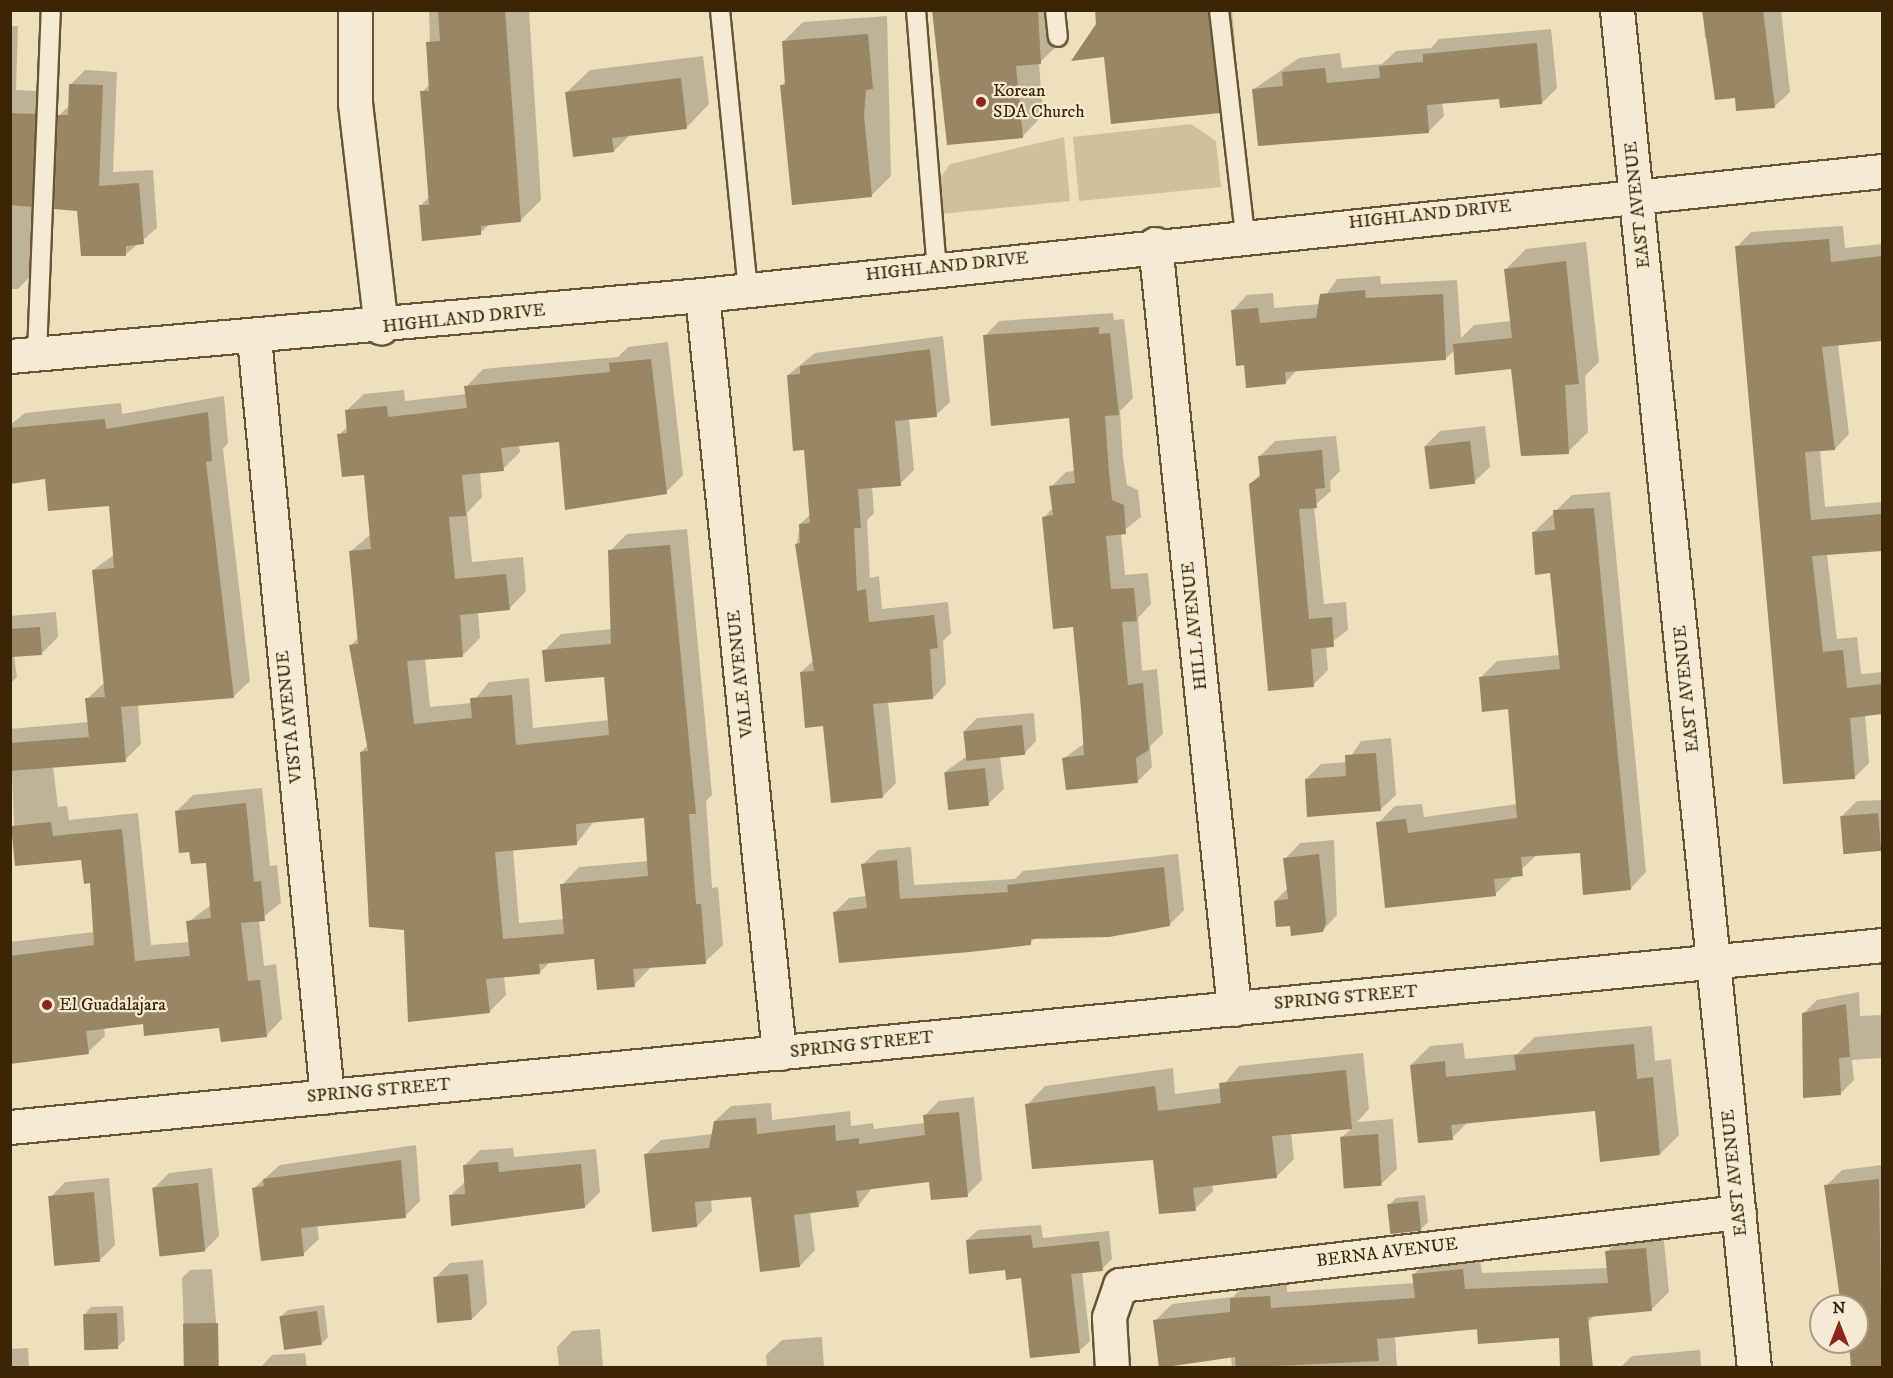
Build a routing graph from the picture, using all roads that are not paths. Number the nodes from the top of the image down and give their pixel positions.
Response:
1 (51, 10) edge
2 (355, 10) edge
3 (720, 10) edge
4 (916, 10) edge
5 (1055, 10) edge
6 (1219, 10) edge
7 (1617, 10) edge
8 (1058, 37) dead end
9 (1882, 171) edge
10 (1637, 194) junction
11 (1245, 235) junction
12 (1155, 244) junction
13 (937, 268) junction
14 (748, 290) junction
15 (702, 295) junction
16 (381, 327) junction
17 (254, 338) junction
18 (24, 355) edge
19 (1882, 945) edge
20 (1714, 963) junction
21 (1234, 1009) junction
22 (779, 1053) junction
23 (327, 1096) junction
24 (10, 1127) edge
25 (1738, 1212) junction
26 (1112, 1368) edge
27 (1754, 1368) edge

1 - 18 lane
2 - 16 street
3 - 14 lane
4 - 13 lane
5 - 8 lane
6 - 11 lane
7 - 10 street, EAST AVENUE
9 - 10 street, HIGHLAND DRIVE
10 - 11 street, HIGHLAND DRIVE
10 - 20 street, EAST AVENUE
11 - 12 street, HIGHLAND DRIVE
12 - 13 street, HIGHLAND DRIVE
12 - 21 street, HILL AVENUE
13 - 14 street, HIGHLAND DRIVE
14 - 15 street, HIGHLAND DRIVE
15 - 16 street, HIGHLAND DRIVE
15 - 22 street, VALE AVENUE
16 - 17 street, HIGHLAND DRIVE
17 - 18 street, HIGHLAND DRIVE
17 - 23 street, VISTA AVENUE
19 - 20 street, SPRING STREET
20 - 21 street, SPRING STREET
20 - 25 street, EAST AVENUE
21 - 22 street, SPRING STREET
22 - 23 street, SPRING STREET
23 - 24 street, SPRING STREET
25 - 26 street, BERNA AVENUE
25 - 27 street, EAST AVENUE

